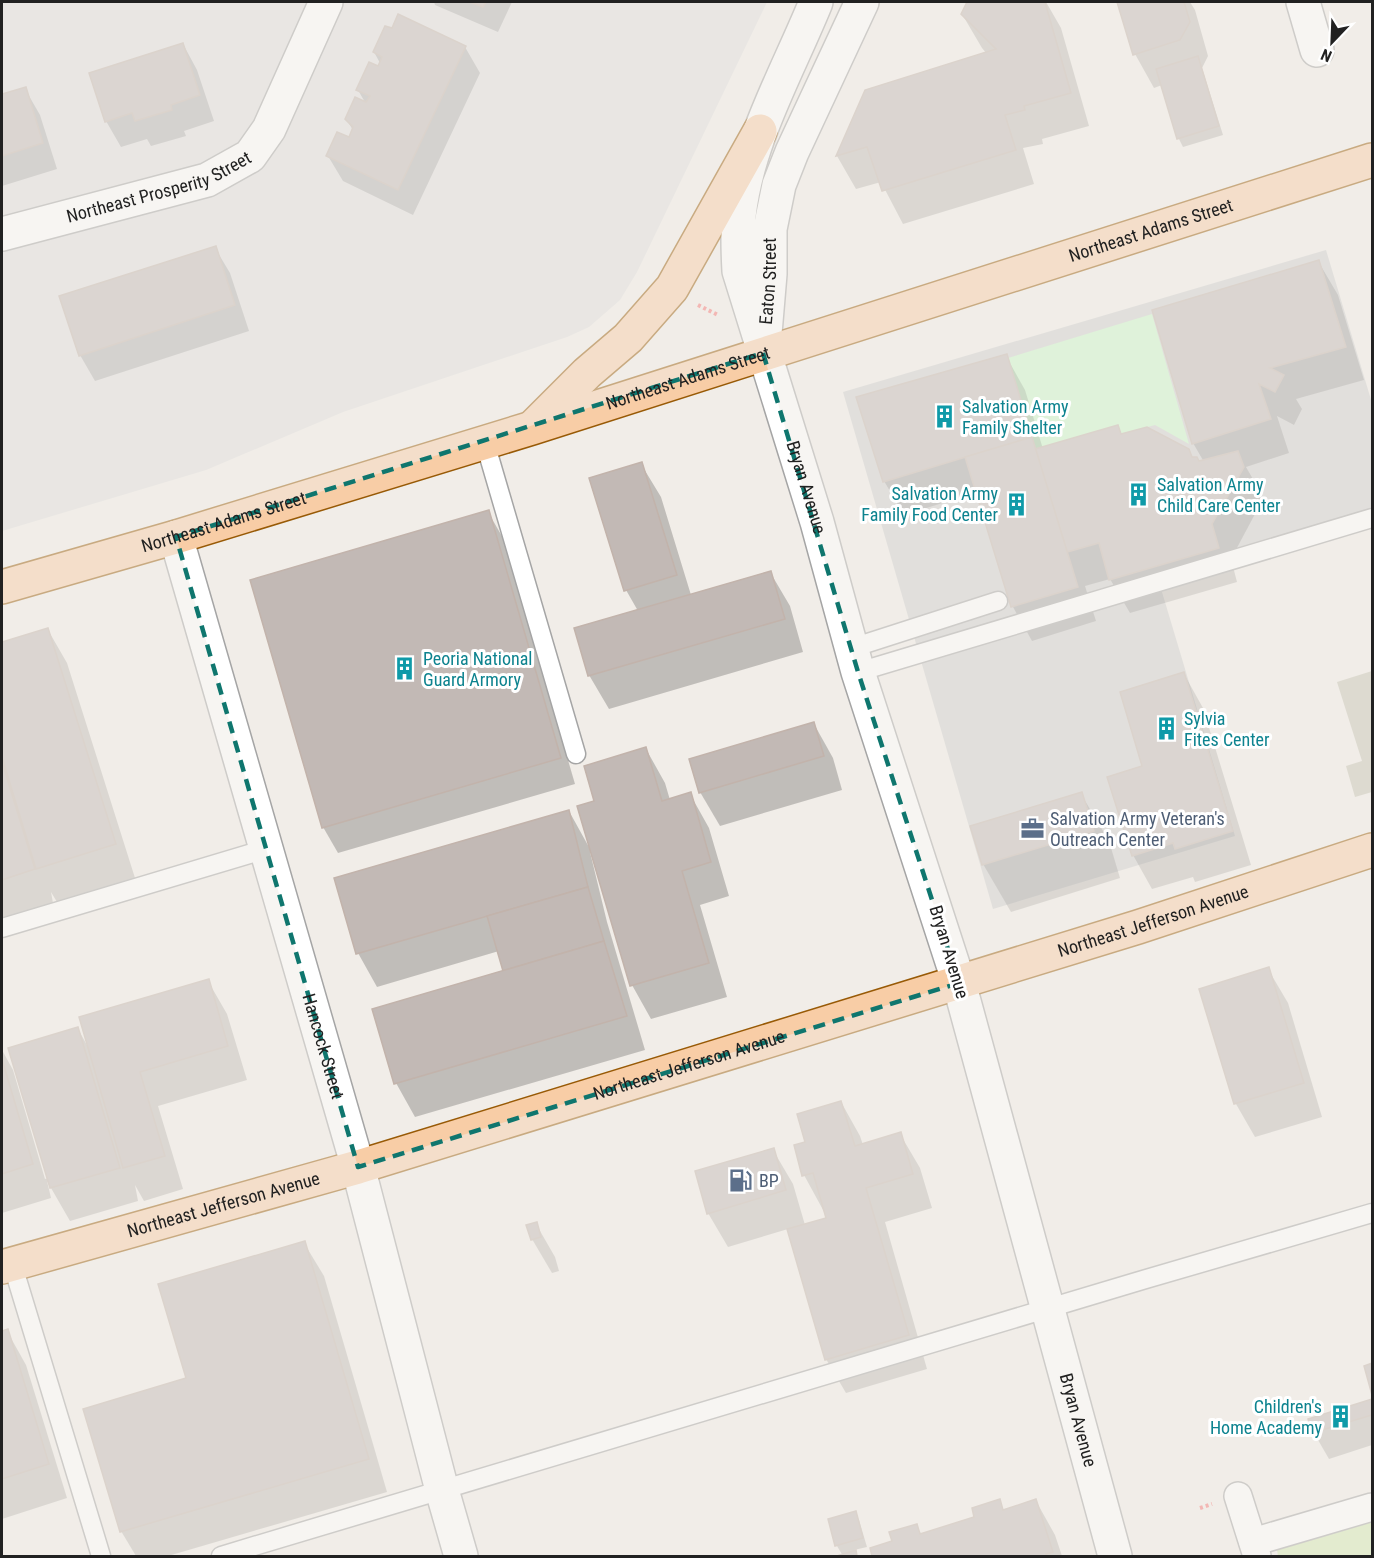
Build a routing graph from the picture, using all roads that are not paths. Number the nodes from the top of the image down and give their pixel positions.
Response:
1 (326, 2) edge
2 (816, 2) edge
3 (862, 2) edge
4 (1304, 2) edge
5 (1317, 50) dead end
6 (760, 131) junction
7 (1372, 160) edge
8 (2, 234) edge
9 (763, 353) junction
10 (531, 428) junction
11 (484, 443) junction
12 (1372, 518) edge
13 (176, 537) junction
14 (2, 587) edge
15 (998, 601) dead end
16 (855, 660) junction
17 (576, 754) dead end
18 (266, 849) junction
19 (1372, 849) edge
20 (2, 928) edge
21 (959, 983) junction
22 (358, 1167) junction
23 (1372, 1214) edge
24 (7, 1265) edge
25 (1048, 1309) junction
26 (442, 1490) junction
27 (1238, 1496) dead end
28 (1372, 1507) edge
29 (1255, 1549) edge
30 (101, 1557) edge
31 (221, 1557) edge
32 (461, 1557) edge
33 (1115, 1557) edge

1 - 8 street, Northeast Prosperity Street
2 - 6 street, Eaton Street
3 - 9 street, Eaton Street
4 - 5 street
6 - 9 street, Eaton Street
6 - 10 main road
7 - 9 main road, Northeast Adams Street
9 - 10 main road, Northeast Adams Street
9 - 16 street, Bryan Avenue
10 - 11 main road, Northeast Adams Street
11 - 13 main road, Northeast Adams Street
11 - 17 lane
12 - 16 lane
13 - 14 main road, Northeast Adams Street
13 - 18 street, Hancock Street
15 - 16 lane
16 - 21 street, Bryan Avenue
18 - 20 lane
18 - 22 street, Hancock Street
19 - 21 main road, Northeast Jefferson Avenue
21 - 22 main road, Northeast Jefferson Avenue
21 - 25 street, Bryan Avenue
22 - 24 main road, Northeast Jefferson Avenue
22 - 26 street, Hancock Street
23 - 25 lane
24 - 30 lane
25 - 26 lane
25 - 33 street, Bryan Avenue
26 - 31 lane
26 - 32 street, Hancock Street
27 - 29 street
28 - 29 street

